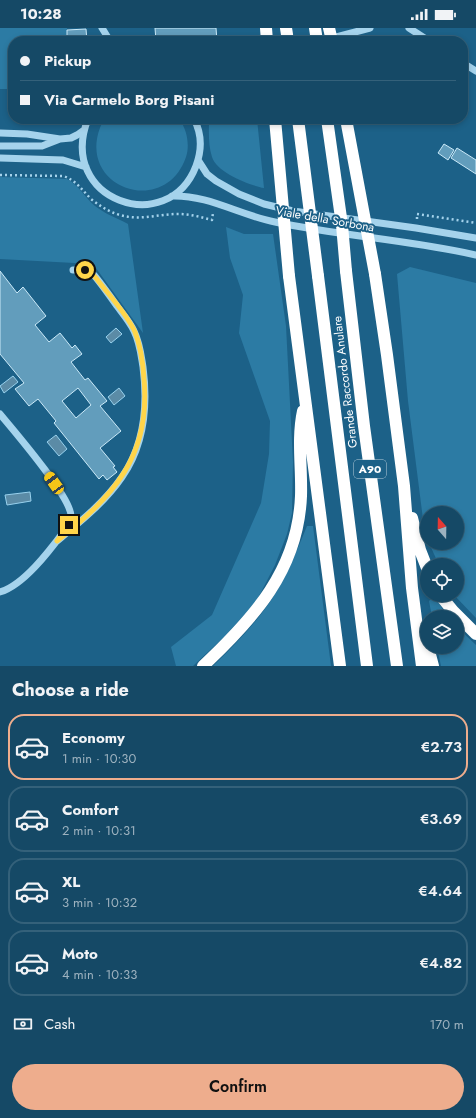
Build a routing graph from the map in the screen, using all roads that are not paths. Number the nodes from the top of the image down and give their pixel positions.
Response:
1 (370, 28) edge
2 (409, 28) edge
3 (340, 36) edge
4 (421, 36) edge
5 (86, 124) edge
6 (196, 124) edge
7 (275, 124) edge
8 (299, 124) edge
9 (328, 124) edge
10 (347, 124) edge
11 (84, 130) junction
12 (0, 133) edge
13 (60, 139) junction
14 (0, 146) edge
15 (0, 158) edge
16 (198, 160) junction
17 (86, 167) junction
18 (172, 196) junction
19 (476, 238) edge
20 (476, 255) edge
21 (73, 270) dead end
22 (305, 398) junction
23 (0, 414) edge
24 (404, 486) junction
25 (57, 541) junction
26 (423, 558) edge
27 (412, 588) junction
28 (0, 592) edge
29 (446, 602) edge
30 (420, 618) edge
31 (476, 634) edge
32 (430, 654) edge
33 (203, 666) edge
34 (340, 666) edge
35 (367, 666) edge
36 (397, 666) edge
37 (422, 666) edge
38 (433, 666) edge

1 - 3 street
2 - 4 street
5 - 11 street
6 - 16 street
7 - 22 highway, bridge
8 - 35 highway, Grande Raccordo Anulare / A90, bridge
9 - 36 highway, Grande Raccordo Anulare / A90, bridge
10 - 24 highway, bridge
11 - 13 street
11 - 17 street
12 - 13 street
13 - 14 street
15 - 17 street
16 - 18 street
16 - 19 street, Viale della Sorbona
17 - 18 street
18 - 20 street, Viale della Sorbona
21 - 25 street
22 - 33 highway
22 - 34 highway
23 - 25 street
24 - 26 highway
24 - 27 highway
25 - 28 street
27 - 30 highway
27 - 37 highway
29 - 31 highway
32 - 38 highway

